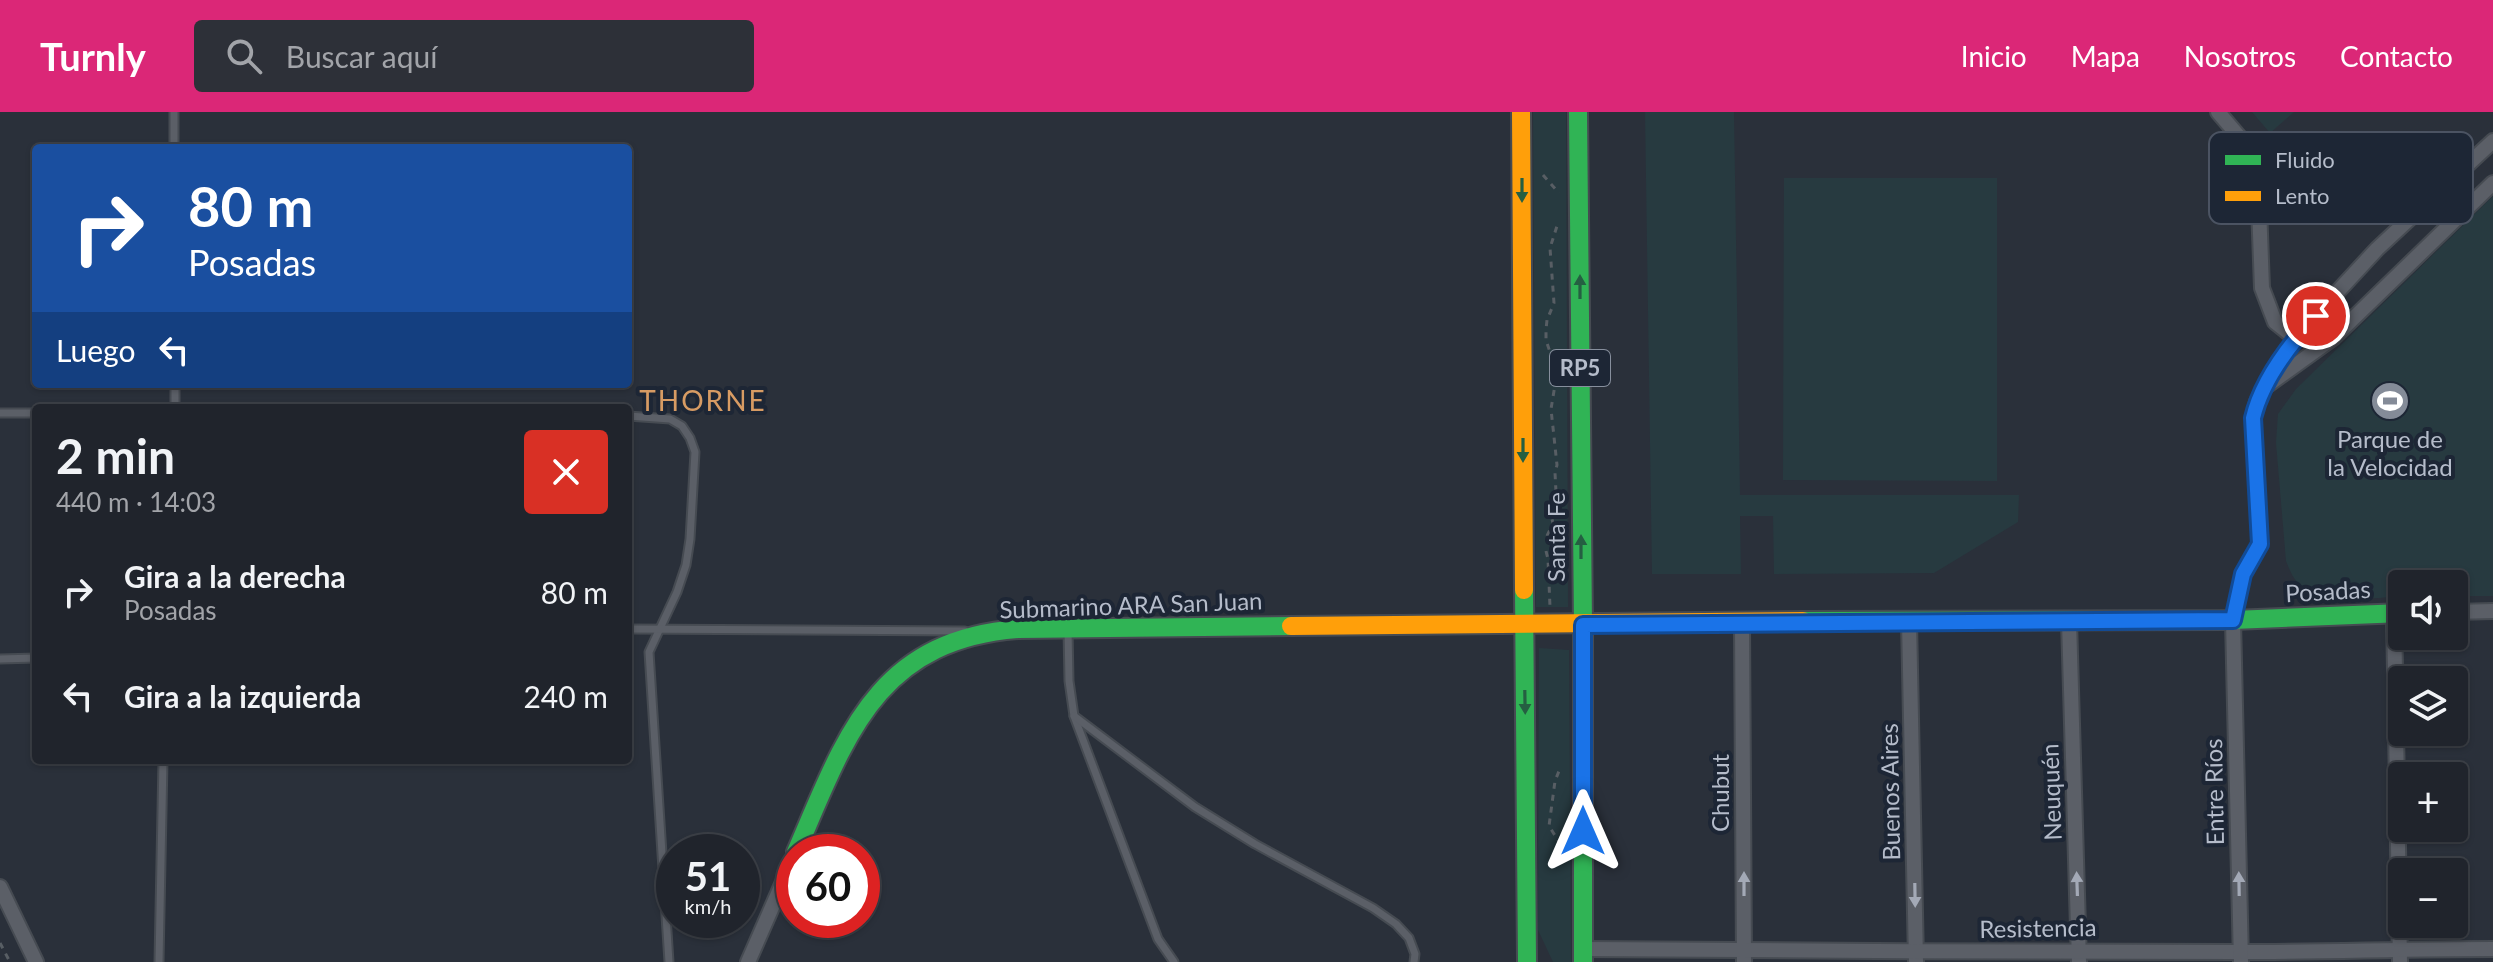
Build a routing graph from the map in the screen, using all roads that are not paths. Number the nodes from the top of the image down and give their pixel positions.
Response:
1 (174, 112) edge
2 (1521, 112) edge
3 (1578, 112) edge
4 (2218, 112) edge
5 (2235, 132) edge
6 (2493, 141) edge
7 (174, 144) edge
8 (2473, 160) edge
9 (2493, 183) edge
10 (2473, 202) edge
11 (2260, 224) edge
12 (2404, 224) edge
13 (2451, 224) edge
14 (2295, 338) junction
15 (2265, 387) junction
16 (0, 413) edge
17 (32, 413) edge
18 (632, 416) edge
19 (2493, 611) edge
20 (2468, 612) edge
21 (2388, 613) edge
22 (2233, 620) junction
23 (1909, 621) junction
24 (2069, 621) junction
25 (1742, 623) junction
26 (1524, 624) junction
27 (1583, 625) junction
28 (1068, 628) junction
29 (632, 629) edge
30 (659, 630) junction
31 (1003, 631) junction
32 (2398, 650) edge
33 (32, 658) edge
34 (0, 659) edge
35 (1074, 716) junction
36 (163, 764) edge
37 (804, 834) edge
38 (0, 887) edge
39 (776, 898) edge
40 (1527, 923) junction
41 (2493, 949) edge
42 (2400, 955) edge
43 (1583, 956) edge
44 (1744, 956) edge
45 (2078, 956) edge
46 (1916, 957) edge
47 (2241, 957) edge
48 (36, 962) edge
49 (159, 962) edge
50 (669, 962) edge
51 (748, 962) edge
52 (1174, 962) edge
53 (1414, 962) edge
54 (1527, 962) edge
55 (1541, 962) edge

1 - 7 lane
2 -> 26 main road, Santa Fe / RP5
27 -> 3 main road, Santa Fe / RP5
4 - 5 street
6 - 8 street, Entre Ríos
9 - 10 street
11 - 14 street
12 - 14 street, Entre Ríos
13 - 15 street
14 - 15 street, Entre Ríos
15 - 22 street, Entre Ríos
16 - 17 lane
18 - 30 lane
19 - 20 street
21 - 22 main road, Posadas
22 - 24 main road, Posadas
47 -> 22 street, Entre Ríos
23 - 24 main road, Posadas
23 - 25 main road, Posadas
23 -> 46 street, Buenos Aires
45 -> 24 street, Neuquén
25 - 27 main road, Posadas
44 -> 25 street, Chubut
26 - 27 main road, Submarino ARA San Juan
26 - 28 main road, Submarino ARA San Juan
26 -> 40 main road, Santa Fe / RP5
27 - 43 main road, Santa Fe / RP5
28 - 31 main road, Submarino ARA San Juan
28 - 35 lane
29 - 30 lane
30 - 31 lane
30 - 50 lane
31 - 37 main road, Submarino ARA San Juan
32 - 42 street
33 - 34 lane
35 - 52 lane
35 - 53 lane
36 - 49 lane
38 - 48 street
39 - 51 street, Submarino ARA San Juan
40 - 54 main road, Santa Fe / RP5
40 - 55 main road
41 - 42 street, Resistencia
42 - 47 street, Resistencia
43 - 44 street, Resistencia
44 - 46 street, Resistencia
45 - 46 street, Resistencia
45 - 47 street, Resistencia

